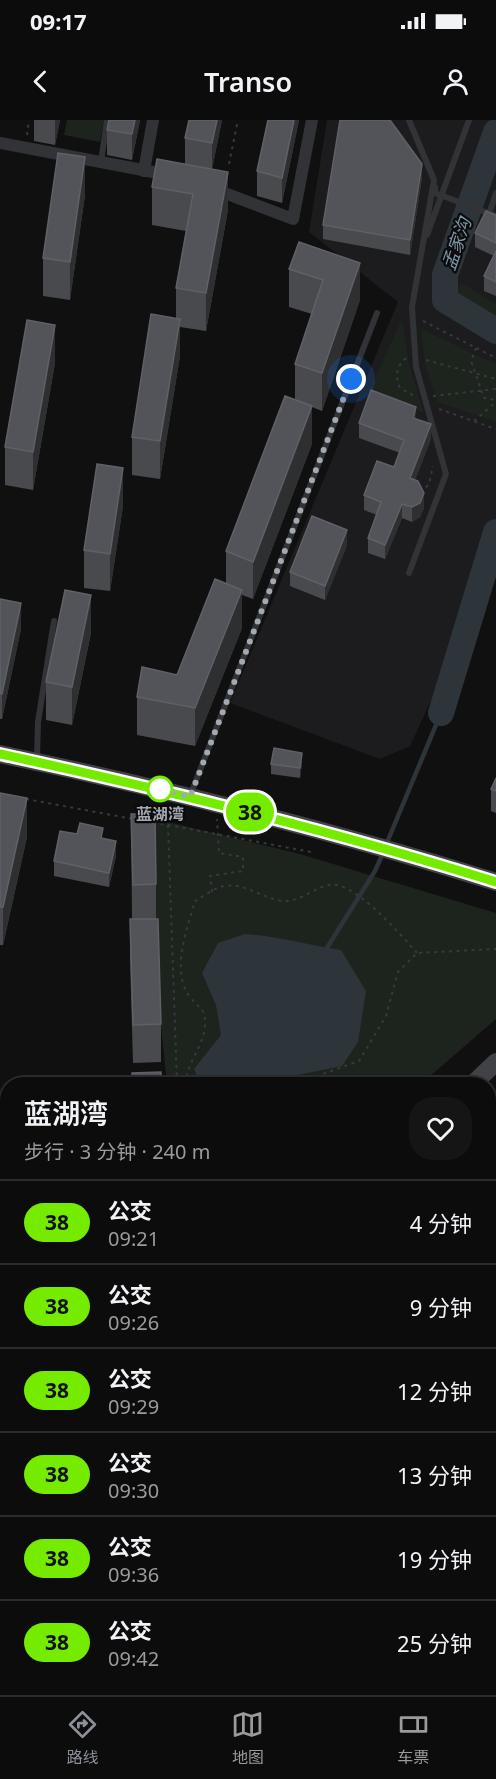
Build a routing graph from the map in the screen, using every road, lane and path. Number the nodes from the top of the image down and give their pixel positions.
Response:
1 (107, 120) edge
2 (153, 120) edge
3 (238, 120) edge
4 (312, 120) edge
5 (410, 120) edge
6 (469, 120) edge
7 (0, 143) edge
8 (101, 162) junction
9 (229, 164) dead end
10 (144, 171) junction
11 (178, 177) edge
12 (434, 181) junction
13 (200, 183) edge
14 (496, 193) edge
15 (442, 196) junction
16 (493, 215) edge
17 (420, 254) dead end
18 (377, 313) dead end
19 (418, 318) dead end
20 (476, 348) junction
21 (413, 358) dead end
22 (419, 358) dead end
23 (496, 358) edge
24 (496, 379) edge
25 (496, 389) edge
26 (481, 390) junction
27 (420, 397) dead end
28 (427, 398) dead end
29 (496, 401) edge
30 (429, 405) dead end
31 (474, 421) junction
32 (496, 429) edge
33 (435, 457) dead end
34 (418, 496) edge
35 (409, 573) dead end
36 (54, 621) dead end
37 (0, 754) edge
38 (37, 762) junction
39 (190, 797) junction
40 (22, 798) edge
41 (216, 804) junction
42 (134, 819) edge
43 (145, 821) edge
44 (168, 825) junction
45 (218, 834) junction
46 (311, 852) dead end
47 (496, 882) edge
48 (212, 892) junction
49 (496, 949) edge
50 (417, 953) junction
51 (496, 1062) edge
52 (177, 1077) edge
53 (187, 1077) edge
54 (314, 1077) edge
55 (480, 1077) edge

1 - 8 lane
2 - 10 street
3 - 9 path
4 - 13 street
5 - 12 lane
6 - 15 lane
7 - 8 street
8 - 10 street
10 - 11 street
12 - 15 lane
12 - 35 lane
14 - 16 lane
15 - 16 lane
15 - 17 lane
18 - 39 lane
19 - 20 path
20 - 23 path
20 - 26 path
21 - 27 path
22 - 24 path
25 - 26 path
26 - 28 path
26 - 29 path
29 - 31 path
30 - 31 path
31 - 32 path
33 - 34 path
36 - 38 lane
37 - 38 street
38 - 39 street
39 - 41 street
40 - 42 path
41 - 45 path
41 - 47 street
43 - 44 path
44 - 45 path
44 - 52 path
45 - 46 path
45 - 48 path
48 - 50 path
48 - 53 path
49 - 50 path
50 - 54 path
51 - 55 street

